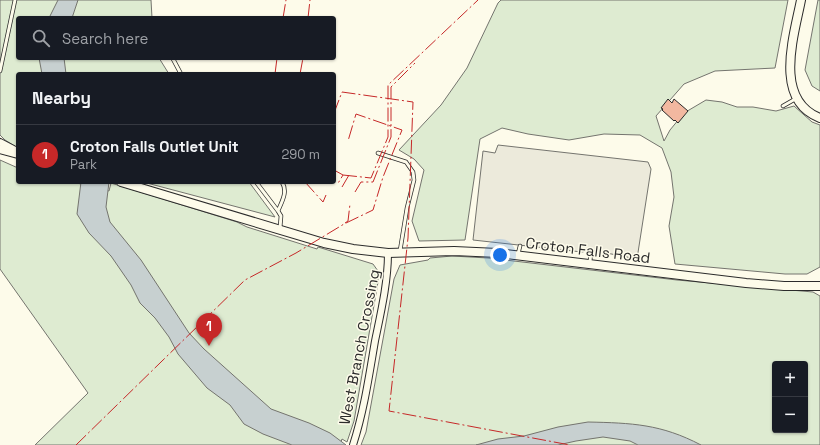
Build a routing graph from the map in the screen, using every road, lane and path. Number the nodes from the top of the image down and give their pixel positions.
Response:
1 (15, 0) edge
2 (801, 0) edge
3 (174, 60) edge
4 (0, 71) edge
5 (180, 72) edge
6 (797, 98) junction
7 (783, 106) dead end
8 (820, 118) edge
9 (0, 142) edge
10 (0, 149) edge
11 (16, 152) edge
12 (16, 153) edge
13 (378, 153) dead end
14 (128, 184) edge
15 (258, 184) edge
16 (283, 184) edge
17 (278, 211) junction
18 (280, 230) junction
19 (520, 246) dead end
20 (592, 250) dead end
21 (388, 253) junction
22 (400, 253) junction
23 (518, 255) junction
24 (589, 263) junction
25 (820, 286) edge
26 (353, 445) edge

1 - 4 lane
2 - 6 street
3 - 5 lane
6 - 7 lane
6 - 8 street
9 - 11 street
10 - 12 street
13 - 22 lane
14 - 18 street, Croton Falls Road
15 - 17 lane
16 - 17 lane
17 - 18 lane
18 - 21 street, Croton Falls Road
19 - 23 lane
20 - 24 lane
21 - 22 street, Croton Falls Road
21 - 26 street, West Branch Crossing
22 - 23 street, Croton Falls Road
23 - 24 street, Croton Falls Road
24 - 25 street, Croton Falls Road

